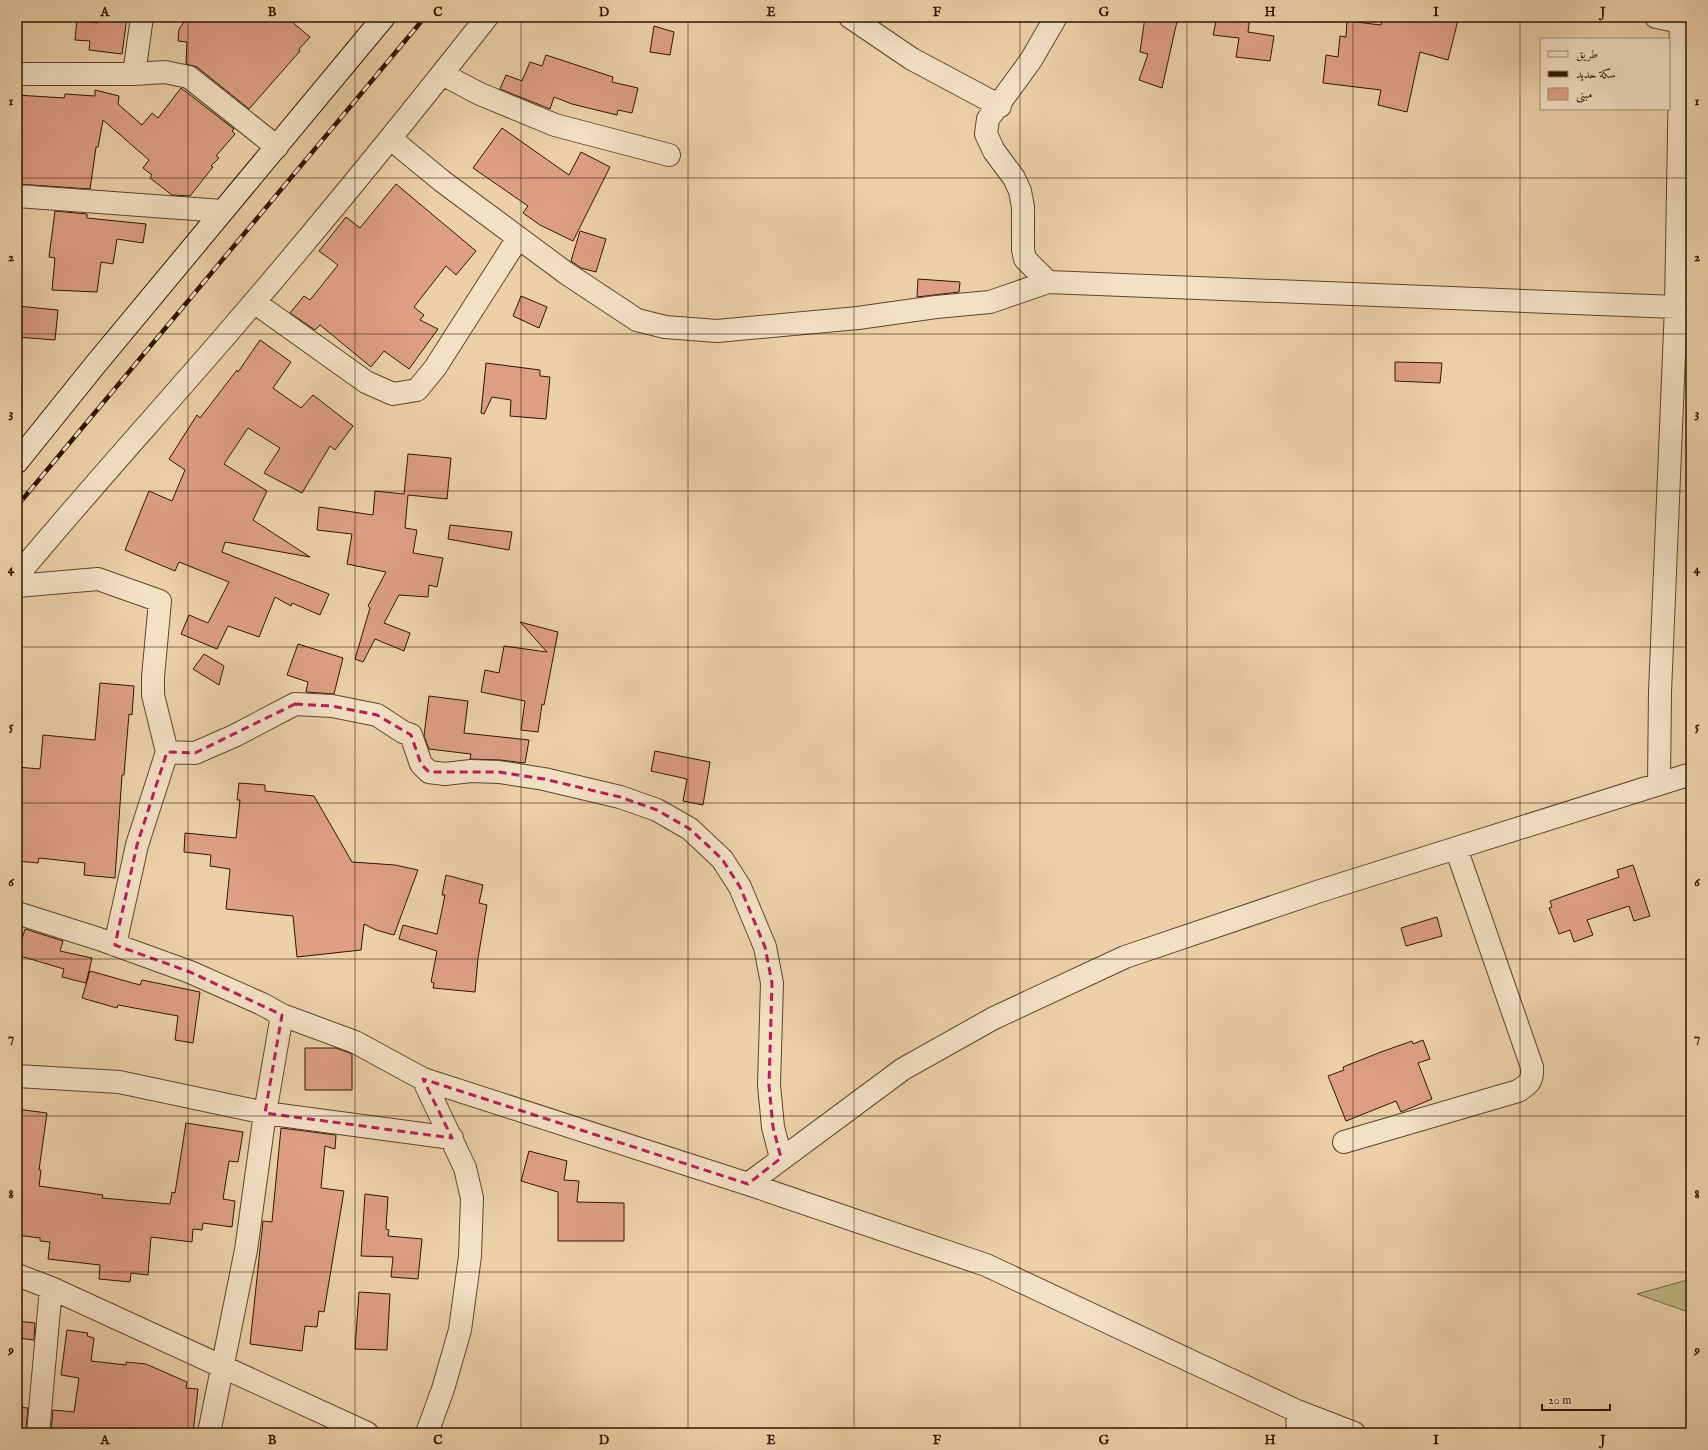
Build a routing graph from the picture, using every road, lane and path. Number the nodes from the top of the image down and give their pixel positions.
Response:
1 (142, 17) edge
2 (384, 17) edge
3 (487, 17) edge
4 (850, 17) edge
5 (1056, 17) edge
6 (1656, 17) edge
7 (1681, 20) edge
8 (17, 74) edge
9 (134, 74) junction
10 (442, 74) junction
11 (1000, 106) junction
12 (391, 139) junction
13 (276, 147) junction
14 (669, 155) dead end
15 (17, 196) edge
16 (222, 211) junction
17 (518, 238) junction
18 (1048, 282) junction
19 (254, 302) junction
20 (1676, 307) junction
21 (17, 462) edge
22 (17, 576) edge
23 (17, 586) edge
24 (167, 752) junction
25 (1691, 774) edge
26 (1658, 784) junction
27 (1456, 848) junction
28 (17, 913) edge
29 (115, 945) junction
30 (282, 1015) junction
31 (17, 1076) edge
32 (422, 1079) junction
33 (265, 1113) junction
34 (452, 1138) junction
35 (1344, 1142) dead end
36 (781, 1158) junction
37 (748, 1184) junction
38 (17, 1275) edge
39 (51, 1288) junction
40 (221, 1366) junction
41 (1297, 1411) junction
42 (38, 1433) edge
43 (209, 1433) edge
44 (367, 1433) edge
45 (427, 1433) edge
46 (1298, 1433) edge
47 (1354, 1433) edge

1 - 9 street
2 - 13 street
3 - 10 street
4 - 11 street
5 - 11 street
6 - 7 street
7 - 20 street
8 - 9 street
9 - 13 street
10 - 12 street
10 - 14 street
11 - 18 street
12 - 17 street
12 - 19 street
13 - 16 street
15 - 16 street
16 - 21 street
17 - 18 street
17 - 19 street
18 - 20 street
19 - 22 street
20 - 26 street
23 - 24 street
24 - 29 street
24 - 36 street
25 - 26 street
26 - 27 street
27 - 35 street
27 - 36 street
28 - 29 street
29 - 30 street
30 - 32 street
30 - 33 street
31 - 33 street
32 - 34 street
32 - 37 street
33 - 34 street
33 - 40 street
34 - 45 street
36 - 37 street
37 - 41 street
38 - 39 street
39 - 40 street
39 - 42 street
40 - 43 street
40 - 44 street
41 - 46 street
41 - 47 street

